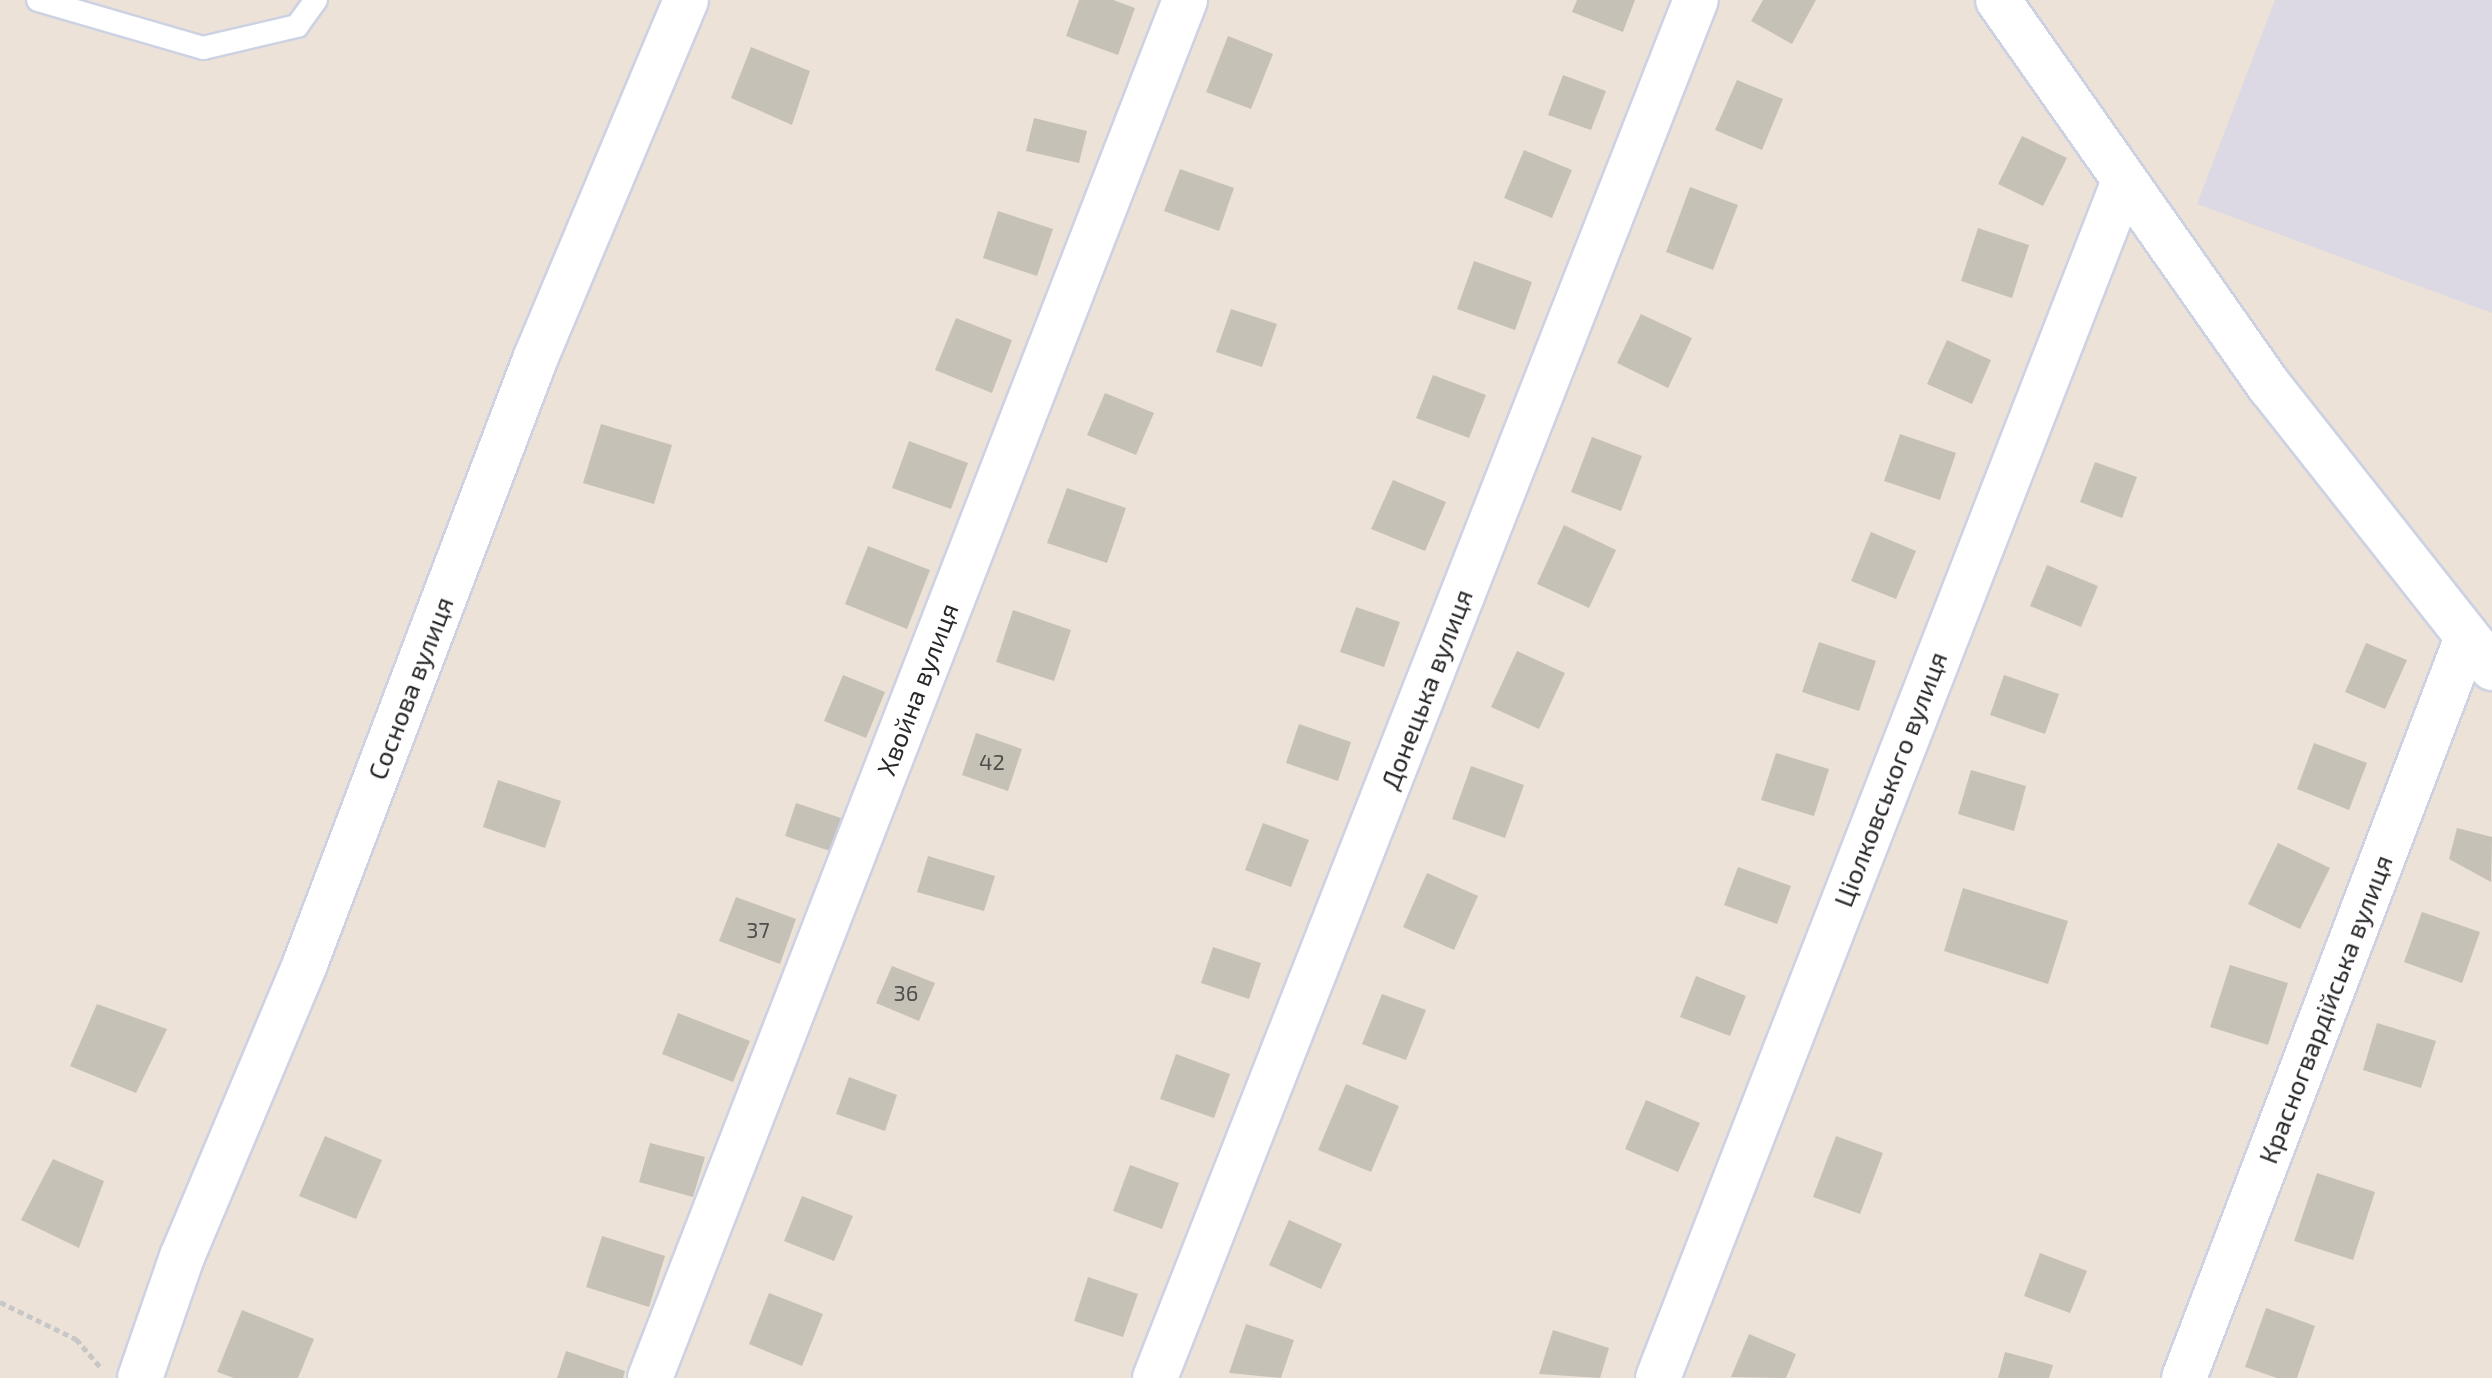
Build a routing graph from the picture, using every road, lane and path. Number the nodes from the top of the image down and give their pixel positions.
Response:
1 (38, 0) edge
2 (316, 0) edge
3 (686, 0) edge
4 (1185, 0) edge
5 (1696, 0) edge
6 (1998, 0) edge
7 (2124, 181) junction
8 (2479, 654) edge
9 (0, 1302) edge
10 (123, 1376) edge
11 (650, 1378) edge
12 (1155, 1378) edge
13 (1658, 1378) edge
14 (2184, 1378) edge

1 - 2 lane
3 - 10 street, Соснова вулиця
4 - 11 street, Хвойна вулиця
5 - 12 street, Донецька вулиця
6 - 7 street
7 - 8 street
7 - 13 street, Ціолковського вулиця
8 - 14 street, Красногвардійська вулиця
9 - 10 path

